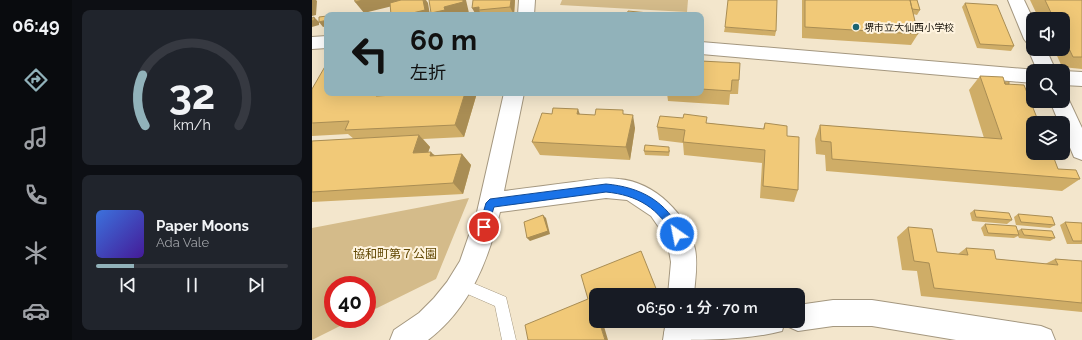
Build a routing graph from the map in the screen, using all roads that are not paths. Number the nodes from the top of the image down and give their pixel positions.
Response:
1 (527, 0) edge
2 (1016, 0) edge
3 (526, 12) edge
4 (1026, 23) edge
5 (324, 42) edge
6 (312, 43) edge
7 (704, 48) edge
8 (1026, 75) edge
9 (1070, 78) edge
10 (1082, 79) edge
11 (513, 96) edge
12 (1063, 108) edge
13 (1082, 151) edge
14 (490, 203) junction
15 (461, 284) junction
16 (681, 288) edge
17 (805, 317) edge
18 (706, 328) edge
19 (678, 331) edge
20 (944, 332) edge
21 (404, 340) edge
22 (509, 340) edge
23 (1041, 340) edge

1 - 3 street
2 - 4 street
5 - 6 street
7 - 8 street
9 - 10 street
11 - 14 street
12 - 13 street
14 - 15 street
14 - 16 street
15 - 21 street
15 - 22 lane
17 - 20 street
18 - 19 street
20 - 23 street

